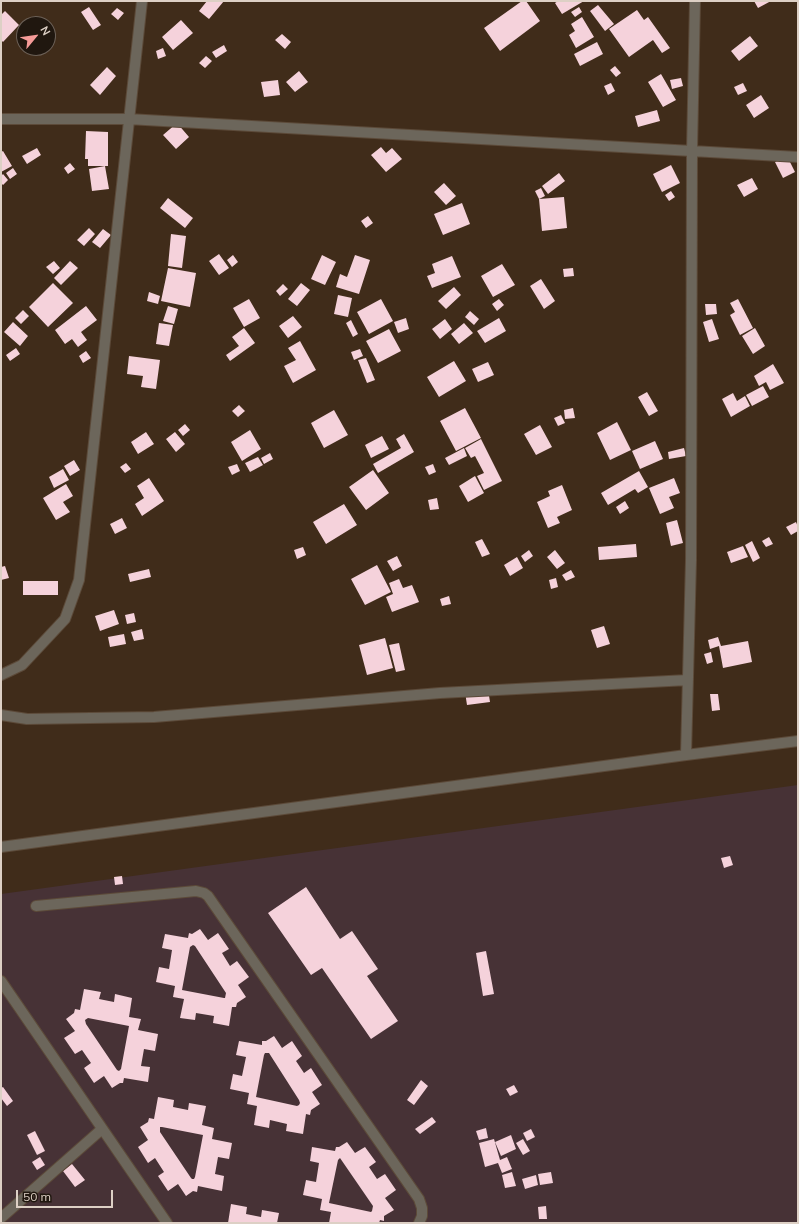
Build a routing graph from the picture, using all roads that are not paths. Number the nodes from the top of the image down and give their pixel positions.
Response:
1 (142, 1) edge
2 (695, 1) edge
3 (1, 119) edge
4 (128, 119) junction
5 (692, 151) junction
6 (798, 158) edge
7 (1, 675) edge
8 (688, 680) junction
9 (1, 715) edge
10 (798, 741) edge
11 (686, 755) junction
12 (1, 847) edge
13 (36, 906) dead end
14 (1, 981) edge
15 (102, 1129) junction
16 (1, 1218) edge
17 (167, 1223) edge
18 (419, 1223) edge

1 - 4 street
2 - 5 street
3 - 4 street
4 - 5 street
4 - 7 street
5 - 6 street
5 - 8 street
8 - 9 street
8 - 11 street
10 - 11 street
11 - 12 street
13 - 18 street
14 - 15 street
15 - 16 street
15 - 17 street

